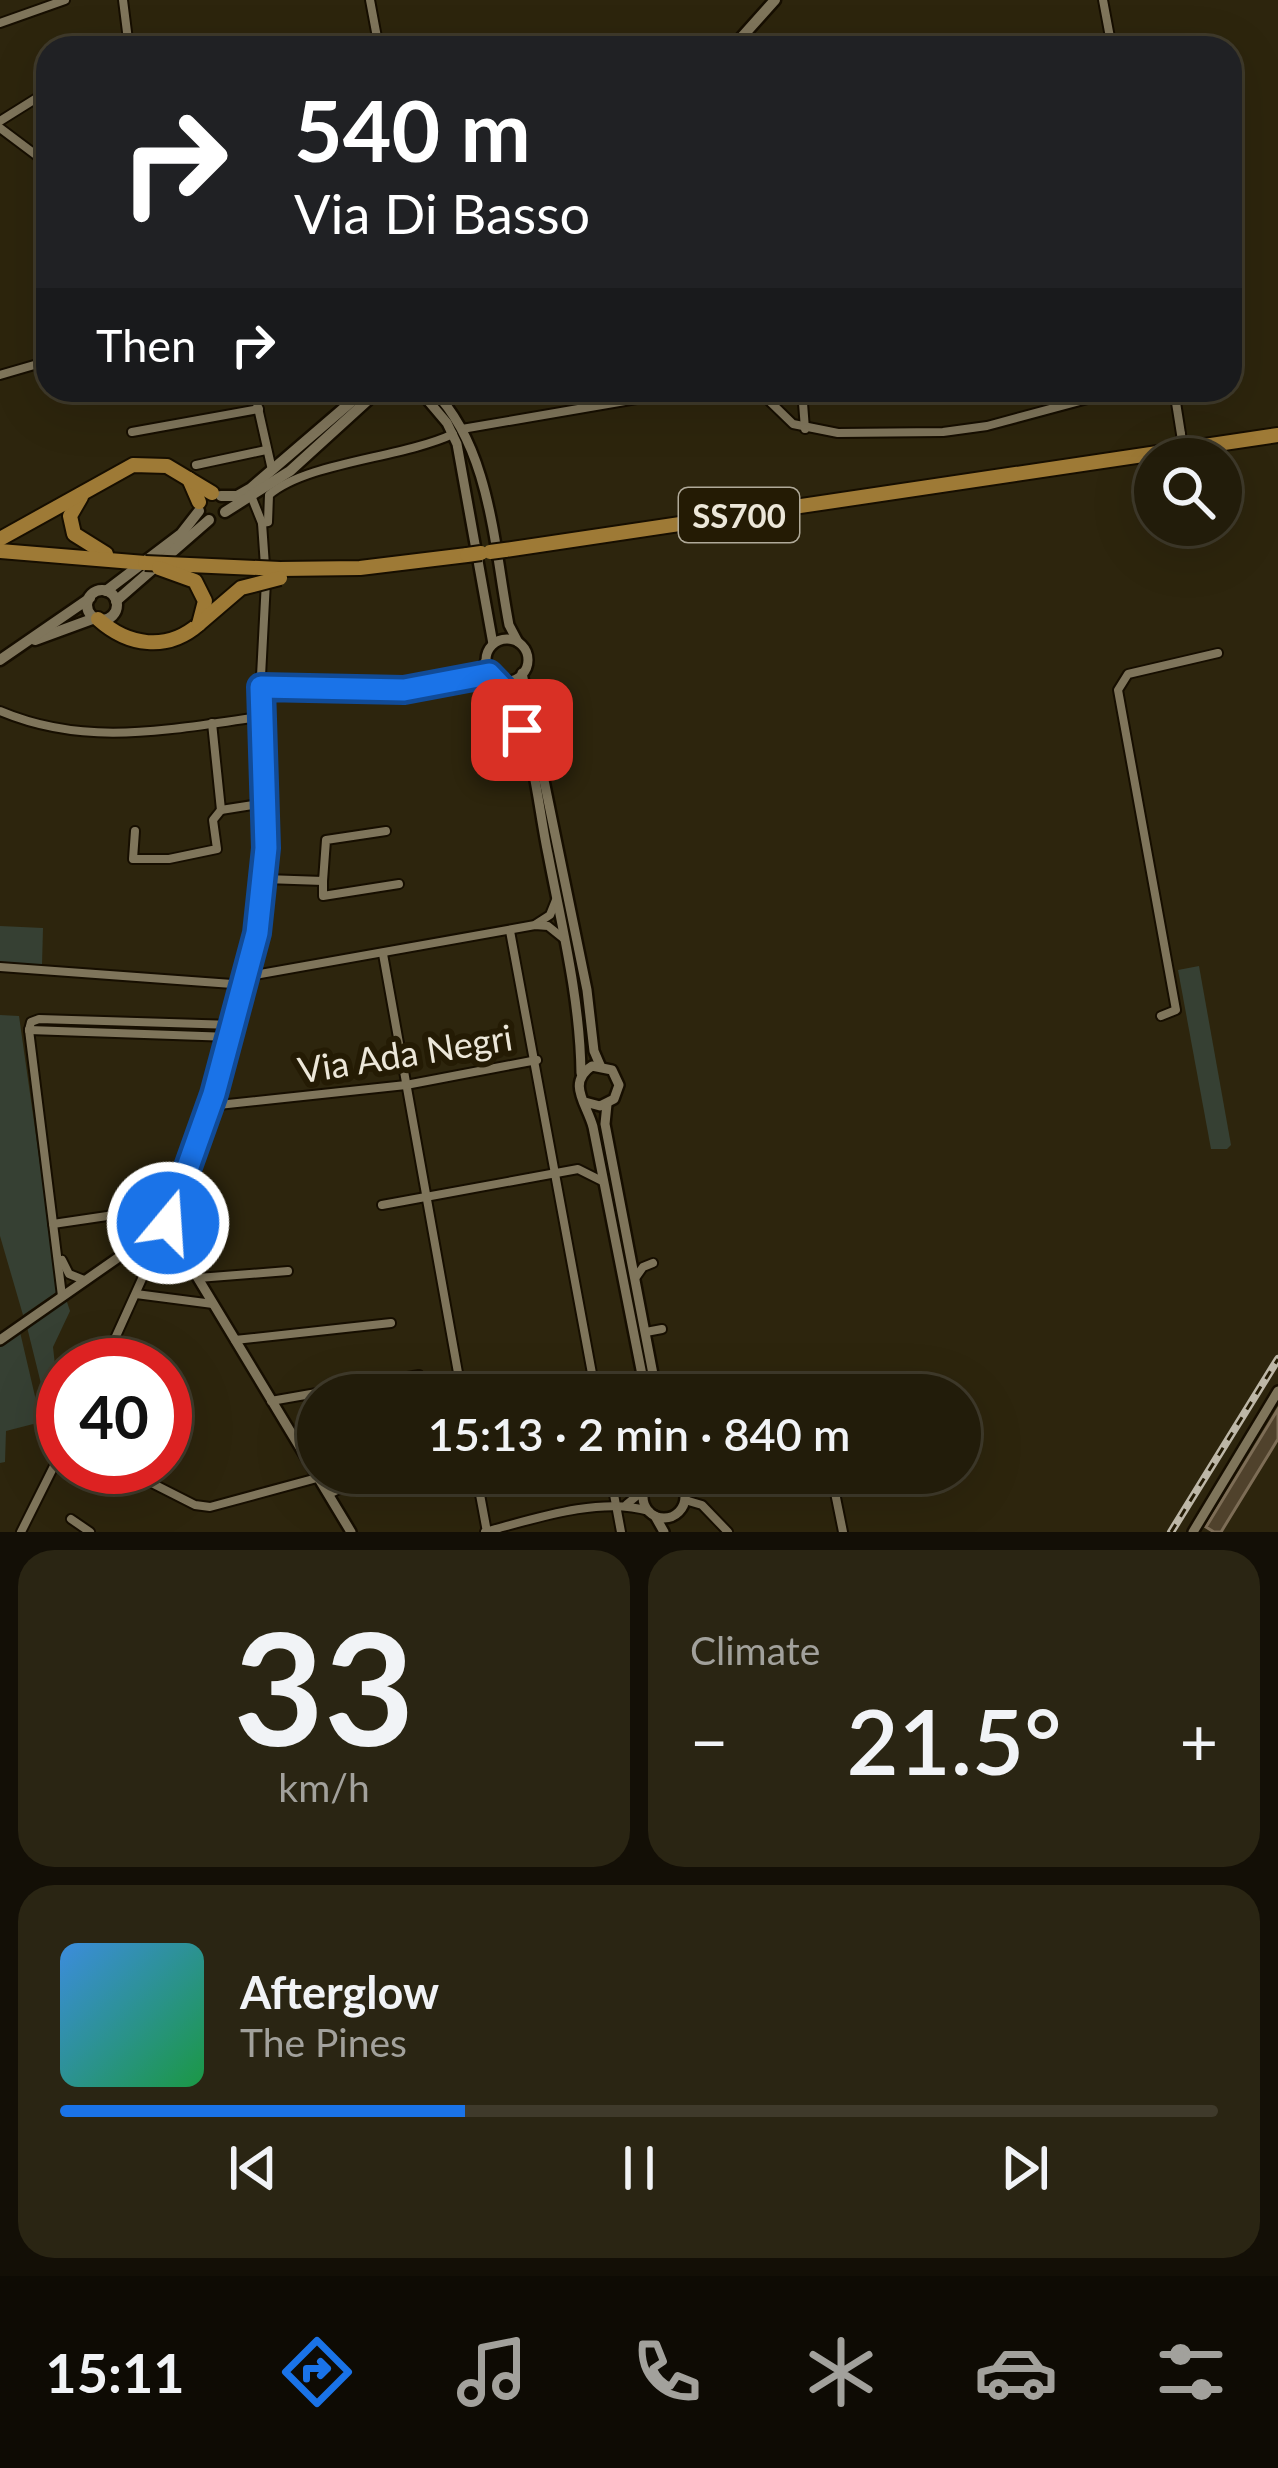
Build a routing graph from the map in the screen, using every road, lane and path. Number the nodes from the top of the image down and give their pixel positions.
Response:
1 (64, 0) edge
2 (123, 0) edge
3 (370, 0) edge
4 (775, 0) edge
5 (1103, 0) edge
6 (0, 23) edge
7 (128, 36) edge
8 (378, 36) edge
9 (743, 36) edge
10 (1110, 36) edge
11 (36, 99) edge
12 (0, 124) edge
13 (36, 153) edge
14 (36, 364) edge
15 (0, 374) edge
16 (257, 402) edge
17 (352, 402) edge
18 (366, 402) edge
19 (430, 402) edge
20 (440, 402) edge
21 (621, 402) edge
22 (770, 402) edge
23 (803, 402) edge
24 (1077, 402) edge
25 (1176, 402) edge
26 (259, 409) junction
27 (806, 429) junction
28 (458, 431) junction
29 (133, 432) dead end
30 (1278, 435) edge
31 (1181, 438) edge
32 (266, 450) junction
33 (296, 465) junction
34 (186, 470) junction
35 (273, 472) junction
36 (304, 476) junction
37 (88, 488) junction
38 (252, 498) junction
39 (208, 504) junction
40 (262, 523) junction
41 (0, 539) edge
42 (0, 551) edge
43 (122, 560) junction
44 (145, 563) junction
45 (280, 573) junction
46 (106, 591) junction
47 (90, 598) junction
48 (106, 613) junction
49 (199, 624) junction
50 (32, 640) junction
51 (518, 642) junction
52 (493, 644) junction
53 (1218, 653) dead end
54 (0, 660) edge
55 (486, 660) junction
56 (522, 674) junction
57 (475, 675) junction
58 (495, 677) junction
59 (261, 687) junction
60 (0, 711) edge
61 (260, 717) junction
62 (212, 723) junction
63 (265, 803) junction
64 (220, 810) junction
65 (135, 831) dead end
66 (386, 831) dead end
67 (265, 879) junction
68 (323, 881) junction
69 (400, 884) dead end
70 (556, 899) junction
71 (535, 925) junction
72 (510, 931) junction
73 (564, 939) junction
74 (383, 954) junction
75 (0, 967) edge
76 (247, 980) junction
77 (1160, 1016) dead end
78 (234, 1025) junction
79 (29, 1030) junction
80 (231, 1037) junction
81 (537, 1060) junction
82 (600, 1065) junction
83 (581, 1073) junction
84 (406, 1085) junction
85 (585, 1102) junction
86 (608, 1104) junction
87 (209, 1106) junction
88 (597, 1144) junction
89 (578, 1169) junction
90 (556, 1173) junction
91 (181, 1183) junction
92 (604, 1184) junction
93 (427, 1197) junction
94 (382, 1205) dead end
95 (140, 1211) junction
96 (52, 1224) junction
97 (165, 1226) junction
98 (150, 1235) junction
99 (55, 1244) junction
100 (631, 1257) junction
101 (288, 1271) dead end
102 (198, 1278) junction
103 (635, 1279) junction
104 (86, 1280) junction
105 (136, 1294) junction
106 (62, 1296) junction
107 (213, 1304) junction
108 (392, 1323) dead end
109 (661, 1329) dead end
110 (646, 1332) junction
111 (116, 1338) edge
112 (0, 1340) edge
113 (235, 1340) junction
114 (458, 1374) edge
115 (592, 1374) edge
116 (642, 1374) edge
117 (653, 1374) edge
118 (1278, 1391) edge
119 (297, 1397) edge
120 (271, 1401) junction
121 (297, 1445) edge
122 (297, 1483) edge
123 (40, 1494) edge
124 (173, 1494) edge
125 (329, 1494) edge
126 (480, 1494) edge
127 (617, 1494) edge
128 (634, 1494) edge
129 (650, 1494) edge
130 (684, 1494) edge
131 (835, 1494) edge
132 (685, 1500) junction
133 (621, 1506) junction
134 (652, 1513) junction
135 (678, 1513) junction
136 (71, 1519) dead end
137 (505, 1529) edge
138 (21, 1532) edge
139 (90, 1532) edge
140 (351, 1532) edge
141 (486, 1532) edge
142 (621, 1532) edge
143 (664, 1532) edge
144 (677, 1532) edge
145 (728, 1532) edge
146 (843, 1532) edge
147 (1193, 1532) edge

1 - 6 street
2 - 7 street
3 - 8 street
4 - 9 main road
5 - 10 street
11 - 12 street
12 - 13 street
14 - 15 street
16 - 26 street
17 - 35 main road
18 - 33 main road
19 - 28 street
20 - 28 street
21 - 28 street
22 - 27 street
23 - 27 street
24 - 27 street
25 - 31 street, bridge
26 - 29 street
26 - 32 street
28 - 36 street
28 - 51 street
28 - 52 street
30 - 45 highway, SS700
32 - 34 street
32 - 35 street
33 - 36 street
33 - 38 main road
34 - 37 highway
34 - 39 highway
35 - 39 main road
36 - 40 street
37 - 41 highway
37 - 43 highway
38 - 39 main road
38 - 40 street
39 - 46 main road
39 - 48 main road
40 - 59 street
42 - 43 highway
43 - 44 highway
44 - 45 highway, bridge
44 - 49 highway, bridge
45 - 49 highway, bridge
46 - 47 main road
46 - 48 main road
47 - 48 main road
47 - 50 main road
48 - 49 highway
48 - 50 main road
50 - 54 main road
51 - 52 street
51 - 56 street
52 - 55 street
53 - 77 street
55 - 57 street
55 - 58 street
56 - 58 street
56 - 82 street
57 - 58 street
57 - 59 street
58 - 70 street
59 - 61 street
60 - 62 street
61 - 62 street
61 - 63 street
62 - 64 street
63 - 64 street
63 - 67 street
64 - 65 street
66 - 68 street
67 - 68 street
67 - 76 street
68 - 69 street
70 - 71 street
70 - 73 street
71 - 72 street
71 - 73 street
72 - 74 street
72 - 81 street
73 - 83 street
74 - 76 street
74 - 84 street
75 - 76 street
76 - 78 street
78 - 79 street
78 - 80 street
79 - 80 street
79 - 96 street
80 - 87 street
81 - 84 street, Via Ada Negri
81 - 90 street
82 - 83 street
82 - 86 street
83 - 85 street
84 - 87 street, Via Ada Negri
84 - 93 street
85 - 86 street
85 - 88 street
86 - 100 street
87 - 91 street
88 - 89 street
88 - 92 street
89 - 90 street
89 - 92 street
90 - 93 street
90 - 115 street
91 - 95 street
91 - 97 street
92 - 116 street
93 - 94 street
93 - 114 street
95 - 96 street
95 - 98 street
96 - 99 street
97 - 98 street
97 - 102 street
97 - 105 street
98 - 104 street
99 - 104 street
99 - 106 street
100 - 103 street
100 - 103 street
101 - 102 street
102 - 107 street
103 - 110 street
104 - 106 street
105 - 107 street
105 - 111 street
106 - 112 street
107 - 113 street
108 - 113 street
109 - 110 street
110 - 117 street
113 - 120 street
118 - 147 street
119 - 120 street
120 - 121 street
122 - 124 street
123 - 138 street
125 - 140 street
126 - 141 street
127 - 133 street
128 - 133 street
129 - 134 street
130 - 132 street
131 - 146 street
132 - 135 street
132 - 145 street
133 - 134 street
133 - 137 street
133 - 142 street
134 - 135 street
134 - 143 street
135 - 144 street
136 - 139 street
137 - 141 street

